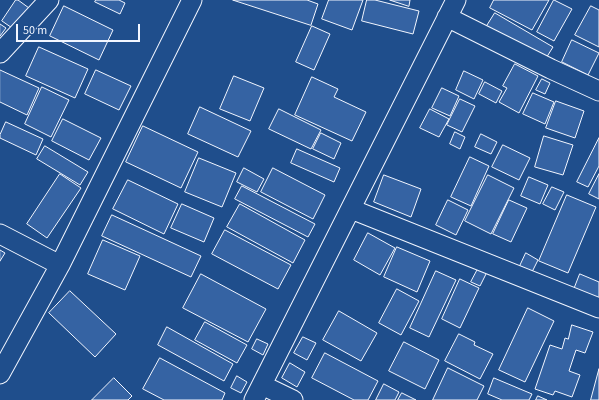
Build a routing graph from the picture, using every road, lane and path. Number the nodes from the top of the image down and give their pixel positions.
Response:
1 (49, 0) edge
2 (192, 0) edge
3 (456, 0) edge
4 (447, 17) junction
5 (0, 53) edge
6 (599, 91) edge
7 (351, 209) junction
8 (0, 234) edge
9 (60, 265) junction
10 (599, 308) edge
11 (0, 374) edge
12 (258, 393) edge
13 (293, 400) edge

1 - 5 street
2 - 9 street
3 - 4 street
4 - 6 street
4 - 7 street
7 - 10 street
7 - 12 street
8 - 9 street
9 - 11 street
12 - 13 street

